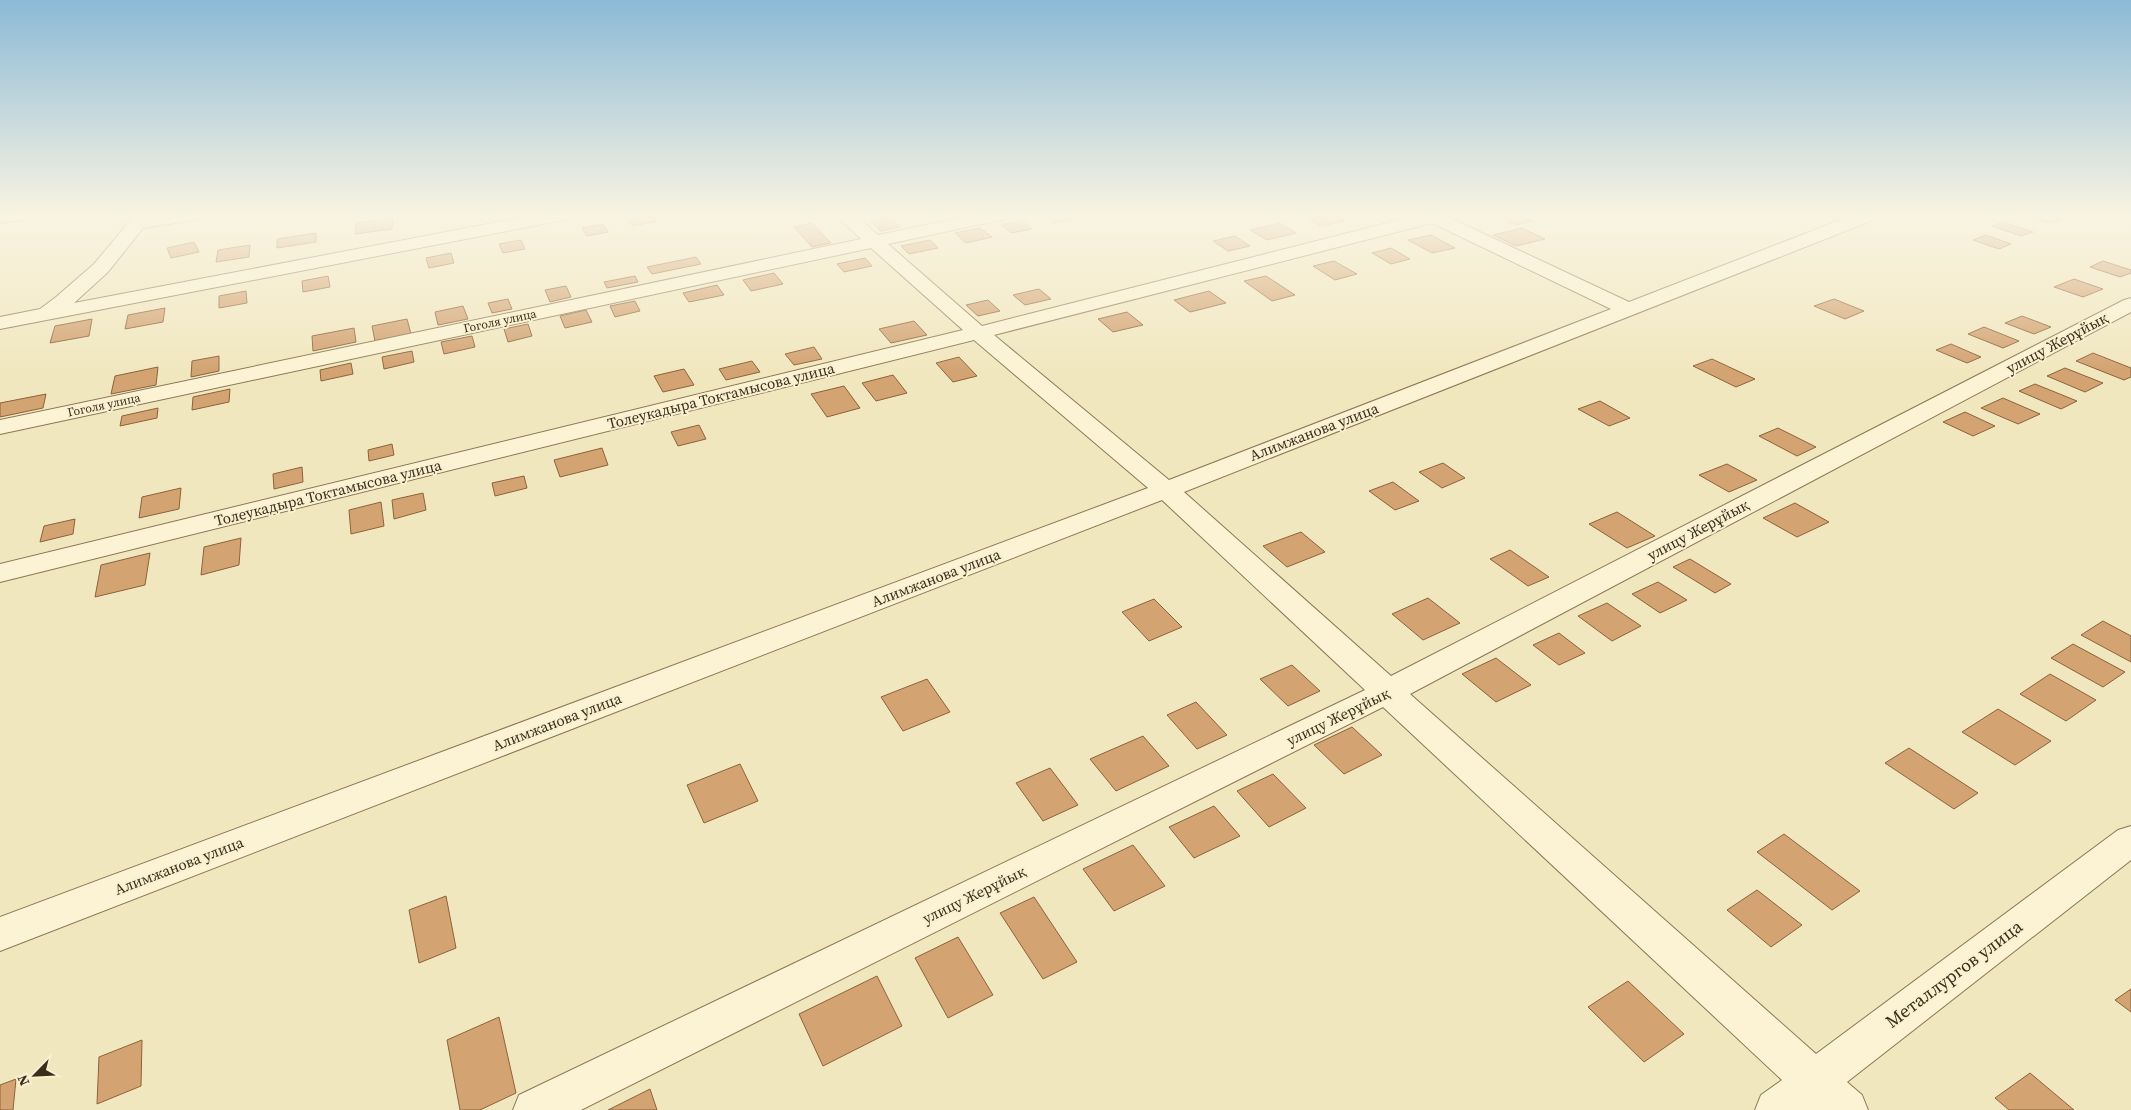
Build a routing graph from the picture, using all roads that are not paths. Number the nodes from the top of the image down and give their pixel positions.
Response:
1 (100, 267) edge
2 (294, 267) edge
3 (757, 267) edge
4 (902, 267) edge
5 (1237, 267) edge
6 (1540, 267) edge
7 (1739, 267) edge
8 (2131, 304) edge
9 (1630, 310) junction
10 (43, 315) junction
11 (0, 323) edge
12 (978, 333) junction
13 (0, 427) edge
14 (1166, 490) junction
15 (0, 573) edge
16 (1387, 692) junction
17 (2131, 840) edge
18 (0, 934) edge
19 (1814, 1081) junction
20 (535, 1110) edge
21 (1777, 1110) edge
22 (1846, 1110) edge

1 - 10 street
2 - 10 street
3 - 13 street, Гоголя улица
4 - 12 street
5 - 12 street, Толеукадыра Токтамысова улица
6 - 9 street
7 - 9 street, Алимжанова улица
8 - 16 street, улицу Жерұйық
9 - 14 street, Алимжанова улица
10 - 11 street
12 - 14 street
12 - 15 street, Толеукадыра Токтамысова улица
14 - 16 street
14 - 18 street, Алимжанова улица
16 - 19 street
16 - 20 street, улицу Жерұйық
17 - 19 street, Металлургов улица
19 - 21 street, Металлургов улица
19 - 22 street

